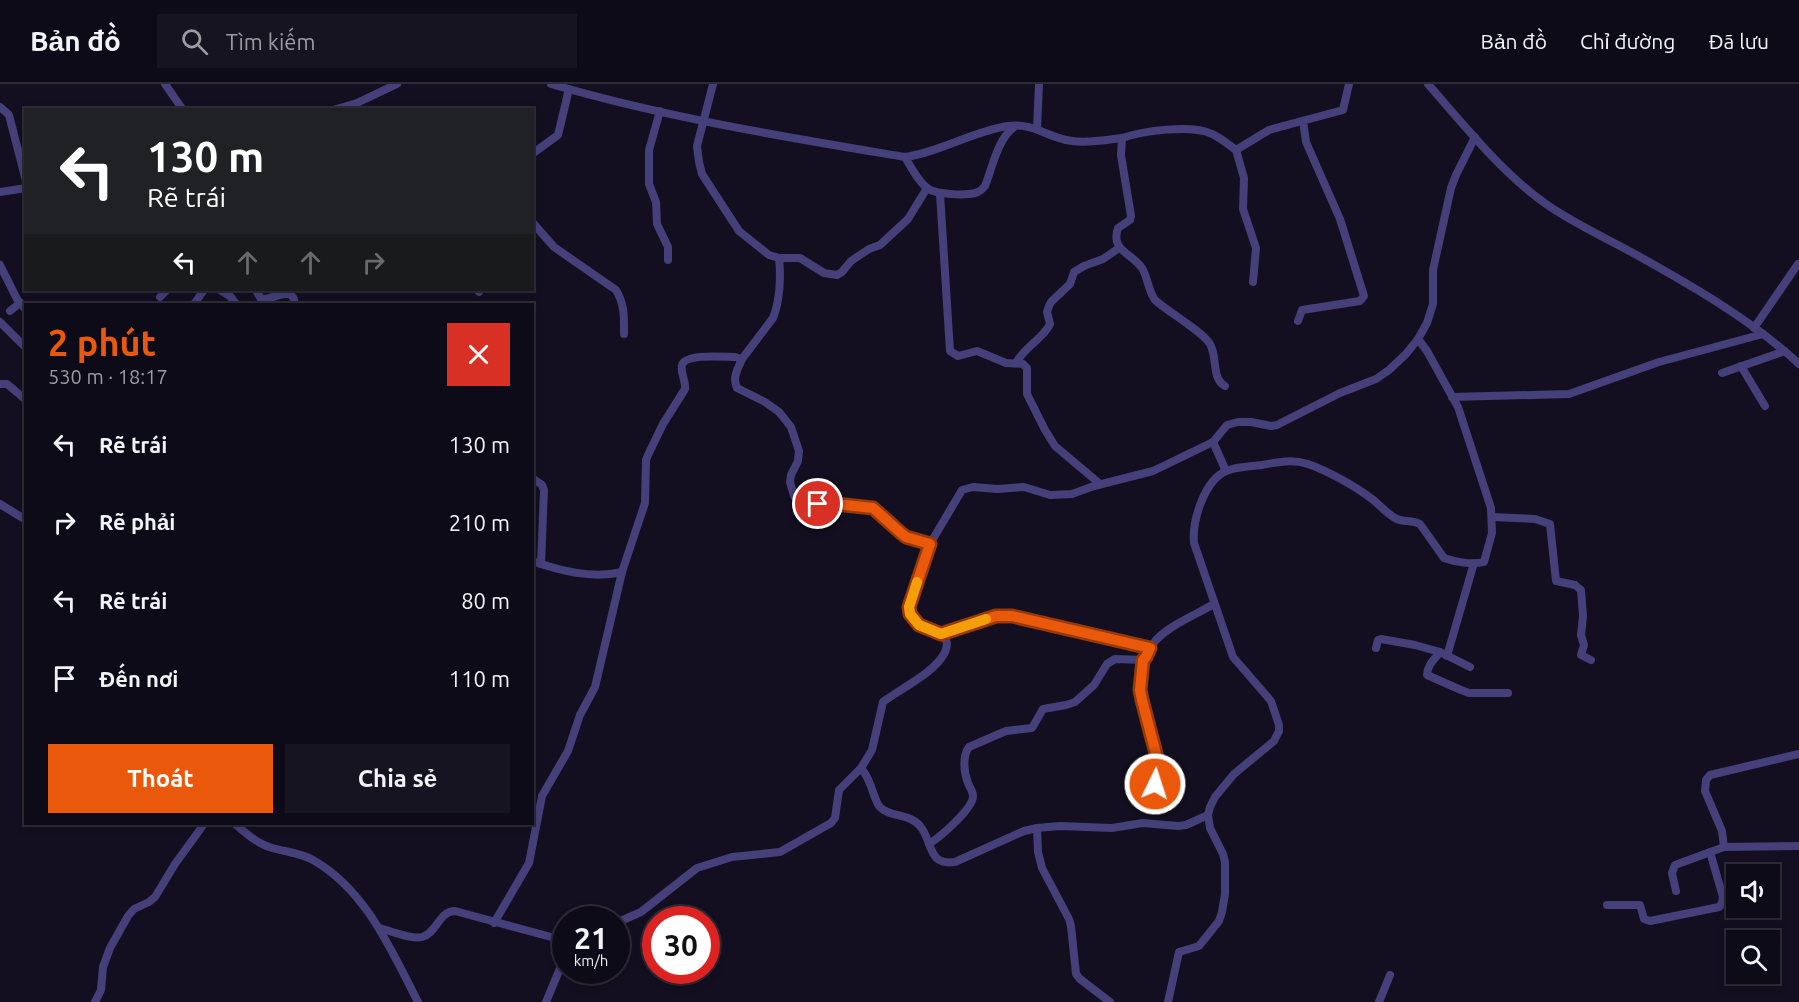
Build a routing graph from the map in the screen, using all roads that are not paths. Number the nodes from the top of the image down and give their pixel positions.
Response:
1 (165, 84) edge
2 (397, 84) edge
3 (551, 84) edge
4 (713, 84) edge
5 (1039, 84) edge
6 (1349, 84) edge
7 (1428, 84) edge
8 (568, 89) junction
9 (0, 107) edge
10 (182, 108) edge
11 (340, 108) edge
12 (660, 111) junction
13 (703, 121) junction
14 (1304, 121) junction
15 (1015, 126) junction
16 (1037, 129) junction
17 (1475, 137) junction
18 (1122, 138) junction
19 (1236, 150) junction
20 (534, 153) edge
21 (905, 157) junction
22 (24, 173) edge
23 (24, 188) edge
24 (927, 188) junction
25 (0, 192) edge
26 (940, 194) junction
27 (534, 224) edge
28 (1119, 248) junction
29 (1799, 255) edge
30 (778, 258) junction
31 (668, 260) dead end
32 (1799, 264) edge
33 (0, 265) edge
34 (1253, 282) dead end
35 (166, 291) edge
36 (222, 291) edge
37 (257, 291) edge
38 (160, 297) dead end
39 (235, 303) edge
40 (295, 303) edge
41 (23, 307) edge
42 (10, 311) dead end
43 (0, 320) edge
44 (1298, 321) dead end
45 (1754, 328) junction
46 (624, 334) dead end
47 (1763, 334) junction
48 (1418, 339) junction
49 (24, 346) edge
50 (1785, 351) junction
51 (742, 359) junction
52 (1016, 363) junction
53 (1799, 364) edge
54 (1741, 366) junction
55 (1722, 373) dead end
56 (0, 384) edge
57 (1226, 386) dead end
58 (24, 397) edge
59 (1452, 397) junction
60 (1765, 406) dead end
61 (1213, 442) junction
62 (1226, 471) junction
63 (534, 479) edge
64 (1100, 484) junction
65 (0, 504) edge
66 (1492, 517) junction
67 (24, 519) edge
68 (930, 544) junction
69 (537, 563) edge
70 (1474, 563) junction
71 (622, 572) junction
72 (1214, 604) junction
73 (941, 634) junction
74 (1150, 648) junction
75 (1376, 648) dead end
76 (1443, 654) junction
77 (1143, 660) junction
78 (1591, 660) dead end
79 (1470, 667) dead end
80 (1508, 693) dead end
81 (1799, 754) edge
82 (861, 768) junction
83 (1155, 784) dead end
84 (1208, 815) junction
85 (203, 825) edge
86 (236, 825) edge
87 (1037, 828) junction
88 (929, 844) junction
89 (1799, 846) edge
90 (1724, 847) junction
91 (1710, 852) junction
92 (1676, 891) dead end
93 (1607, 905) dead end
94 (630, 917) edge
95 (494, 923) junction
96 (380, 928) junction
97 (552, 938) edge
98 (1390, 975) dead end
99 (554, 984) edge
100 (95, 1002) edge
101 (418, 1002) edge
102 (546, 1002) edge
103 (1110, 1002) edge
104 (1168, 1002) edge
105 (1379, 1002) edge

1 - 10 street
2 - 11 street
3 - 8 street
4 - 13 street
5 - 16 street
6 - 14 street
7 - 17 street
8 - 12 street
8 - 20 street
9 - 22 street
12 - 13 street
12 - 31 street
13 - 21 street
13 - 30 street
14 - 19 street
14 - 44 street
15 - 16 street
15 - 21 street
15 - 26 street
16 - 18 street
17 - 45 street
17 - 48 street
18 - 19 street
18 - 28 street
19 - 34 street
21 - 24 street
23 - 25 street
24 - 26 street
24 - 30 street
26 - 52 street
27 - 46 street
28 - 52 street
28 - 57 street
29 - 32 street
30 - 51 street
32 - 45 street
33 - 41 street
35 - 38 street
36 - 39 street
37 - 40 street
41 - 42 street
43 - 49 street
45 - 47 street
47 - 50 street
47 - 59 street
48 - 59 street
48 - 61 street
50 - 53 street
50 - 54 street
51 - 68 street
51 - 71 street
52 - 64 street
54 - 55 street
54 - 60 street
56 - 58 street
59 - 66 street
61 - 62 street
61 - 64 street
62 - 70 street
62 - 72 street
63 - 69 street
64 - 68 street
65 - 67 street
66 - 70 street
66 - 78 street
68 - 73 street
69 - 71 street
70 - 76 street
71 - 95 street
72 - 74 street
72 - 84 street
73 - 74 street
73 - 82 street
74 - 77 street
75 - 76 street
76 - 79 street
76 - 80 street
77 - 83 street
77 - 88 street
81 - 90 street
82 - 88 street
82 - 94 street
84 - 87 street
84 - 104 street
85 - 100 street
86 - 96 street
87 - 88 street
87 - 103 street
89 - 90 street
90 - 91 street
91 - 92 street
91 - 93 street
95 - 96 street
95 - 97 street
96 - 101 street
98 - 105 street
99 - 102 street

